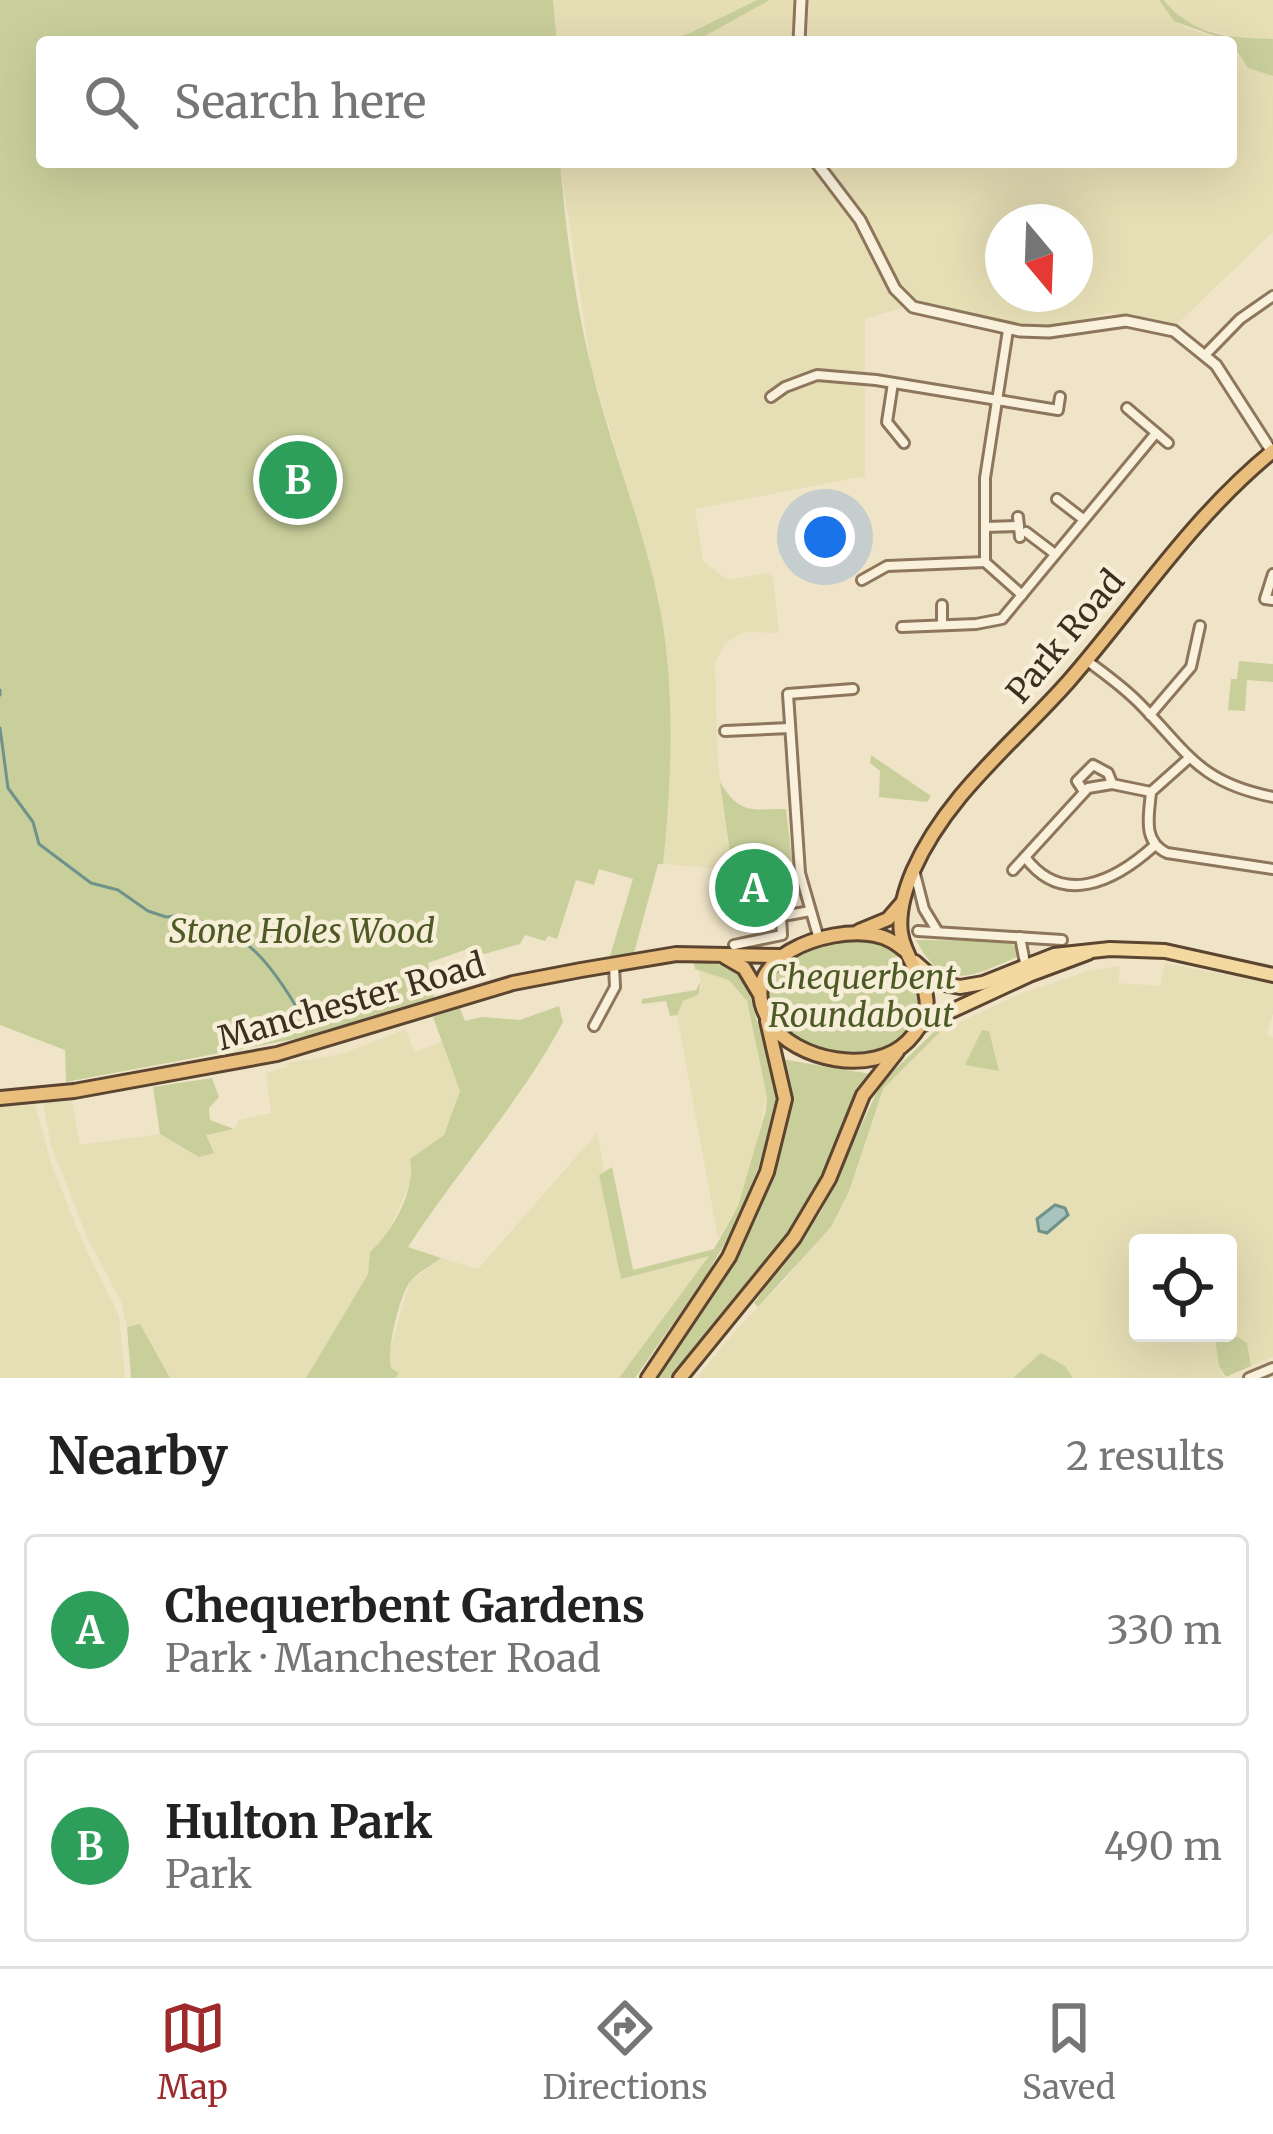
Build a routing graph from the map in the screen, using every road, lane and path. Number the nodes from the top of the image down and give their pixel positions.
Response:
1 (802, 0) edge
2 (800, 36) edge
3 (821, 168) edge
4 (1273, 296) edge
5 (1008, 330) junction
6 (1205, 355) junction
7 (892, 383) junction
8 (771, 397) dead end
9 (1060, 397) dead end
10 (998, 402) junction
11 (1127, 408) dead end
12 (1156, 433) junction
13 (904, 443) dead end
14 (1168, 443) dead end
15 (1272, 452) edge
16 (1062, 499) dead end
17 (1083, 519) junction
18 (985, 527) junction
19 (1055, 554) junction
20 (985, 562) junction
21 (1273, 574) edge
22 (862, 580) dead end
23 (1022, 595) junction
24 (1273, 600) edge
25 (942, 605) dead end
26 (1200, 625) dead end
27 (942, 626) junction
28 (902, 627) dead end
29 (1086, 660) junction
30 (853, 689) dead end
31 (1150, 715) junction
32 (790, 728) junction
33 (724, 731) dead end
34 (1187, 759) junction
35 (1112, 784) junction
36 (1083, 790) junction
37 (1150, 792) junction
38 (1273, 797) edge
39 (1154, 847) junction
40 (1024, 857) junction
41 (914, 868) junction
42 (1013, 869) dead end
43 (1273, 869) edge
44 (780, 898) dead end
45 (903, 901) junction
46 (811, 911) junction
47 (783, 916) junction
48 (918, 931) dead end
49 (938, 932) junction
50 (846, 935) junction
51 (1020, 937) junction
52 (819, 940) junction
53 (1062, 940) dead end
54 (734, 945) dead end
55 (716, 955) junction
56 (780, 956) junction
57 (911, 957) junction
58 (614, 965) junction
59 (1027, 970) junction
60 (1273, 975) edge
61 (763, 1007) junction
62 (919, 1026) junction
63 (593, 1027) dead end
64 (902, 1047) junction
65 (0, 1098) edge
66 (1273, 1368) edge
67 (648, 1378) edge
68 (680, 1378) edge
69 (1249, 1378) edge

1 - 2 street
3 - 5 street
4 - 6 street
5 - 6 street
5 - 10 street
6 - 15 street
7 - 8 street
7 - 10 street
7 - 13 street
9 - 10 street
10 - 18 street
11 - 12 street
12 - 14 street
12 - 17 street
15 - 29 highway, Park Road
16 - 17 street
17 - 19 street
18 - 19 street
18 - 20 street
19 - 23 street
20 - 22 street
20 - 23 street
21 - 24 street
23 - 27 street
25 - 27 street
26 - 31 street
27 - 28 street
29 - 31 street
29 - 41 highway, Park Road
30 - 32 street
31 - 34 street
32 - 33 street
32 - 46 street
34 - 37 street
34 - 38 street
35 - 36 street
35 - 36 street
35 - 37 street
36 - 40 street
37 - 39 street
39 - 40 street
39 - 43 street
40 - 42 street
41 - 45 highway, Park Road
41 - 49 street
44 - 47 street
45 - 50 highway
45 - 57 highway, Park Road
46 - 47 street
46 - 52 street
47 - 54 street
48 - 49 street
49 - 51 street
50 - 52 highway
50 - 57 highway
51 - 53 street
51 - 59 street
52 - 56 highway
55 - 56 highway, Manchester Road
55 - 58 highway, Manchester Road
55 - 61 highway
56 - 61 highway
57 - 59 main road
57 - 62 highway
58 - 63 street
58 - 65 highway, Manchester Road
59 - 60 main road
59 - 62 main road
61 - 64 highway
61 - 67 highway
62 - 64 highway
64 - 68 highway
66 - 69 street

